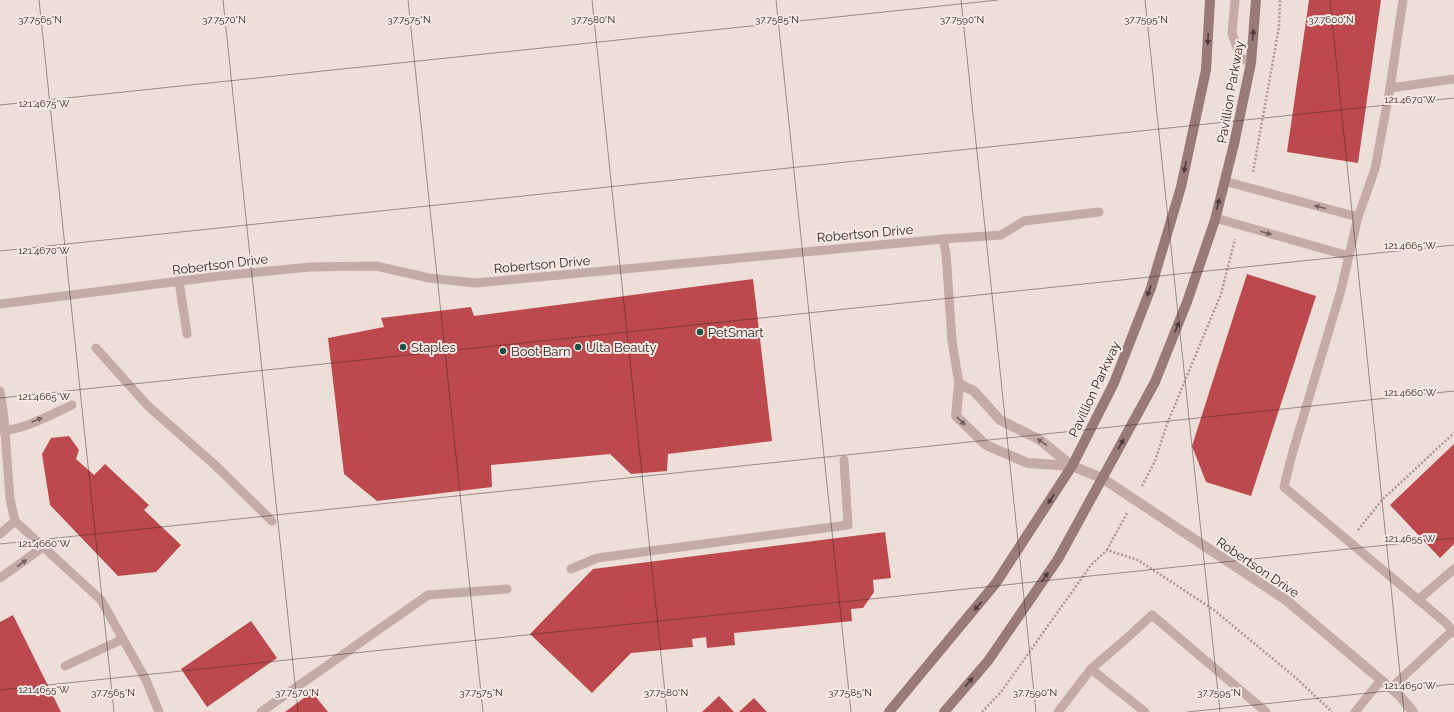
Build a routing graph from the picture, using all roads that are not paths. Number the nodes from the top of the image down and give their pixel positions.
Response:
1 (1210, 0) edge
2 (1235, 0) edge
3 (1256, 0) edge
4 (1403, 0) edge
5 (1251, 63) junction
6 (1454, 79) edge
7 (1390, 88) junction
8 (1224, 181) junction
9 (1098, 212) dead end
10 (1215, 218) junction
11 (1358, 218) junction
12 (943, 239) junction
13 (1349, 256) junction
14 (179, 281) junction
15 (0, 304) edge
16 (187, 334) dead end
17 (96, 348) dead end
18 (959, 384) junction
19 (0, 391) edge
20 (72, 405) dead end
21 (3, 430) edge
22 (844, 460) dead end
23 (1072, 466) junction
24 (1102, 478) junction
25 (15, 521) junction
26 (272, 521) dead end
27 (0, 534) edge
28 (43, 547) junction
29 (571, 569) dead end
30 (1454, 569) edge
31 (0, 578) edge
32 (507, 589) dead end
33 (1418, 600) junction
34 (1453, 632) edge
35 (123, 639) junction
36 (65, 666) dead end
37 (1091, 668) junction
38 (1381, 680) junction
39 (1391, 688) junction
40 (159, 712) edge
41 (261, 712) edge
42 (889, 712) edge
43 (944, 712) edge
44 (1058, 712) edge
45 (1145, 712) edge
46 (1266, 712) edge
47 (1355, 712) edge
48 (1413, 712) edge

1 -> 23 main road, Pavillion Parkway
2 - 5 lane
5 -> 3 main road, Pavillion Parkway
4 - 7 lane
5 - 8 main road, Pavillion Parkway
6 - 7 lane
7 - 11 lane
10 -> 8 main road, Pavillion Parkway
11 -> 8 lane
9 - 12 lane
10 -> 13 lane
24 -> 10 main road, Pavillion Parkway
11 - 13 lane
12 - 14 lane, Robertson Drive
12 - 18 lane, Robertson Drive
13 - 33 lane
14 - 15 lane, Robertson Drive
14 - 16 lane
17 - 26 lane
23 -> 18 street, Robertson Drive
18 -> 23 street, Robertson Drive
19 - 21 lane
21 -> 20 lane
21 - 25 lane
22 - 29 lane
23 - 24 street, Robertson Drive
23 -> 42 main road, Pavillion Parkway
24 - 38 street, Robertson Drive
43 -> 24 main road, Pavillion Parkway
25 - 27 lane
25 - 28 lane
31 -> 28 lane
28 - 35 lane
30 - 33 lane
32 - 41 lane
33 - 34 lane
34 - 39 lane
35 - 36 lane
35 - 40 lane
37 - 44 lane
37 - 45 lane
37 - 46 lane
38 - 39 street, Robertson Drive
38 - 47 lane
39 - 48 street, Robertson Drive

